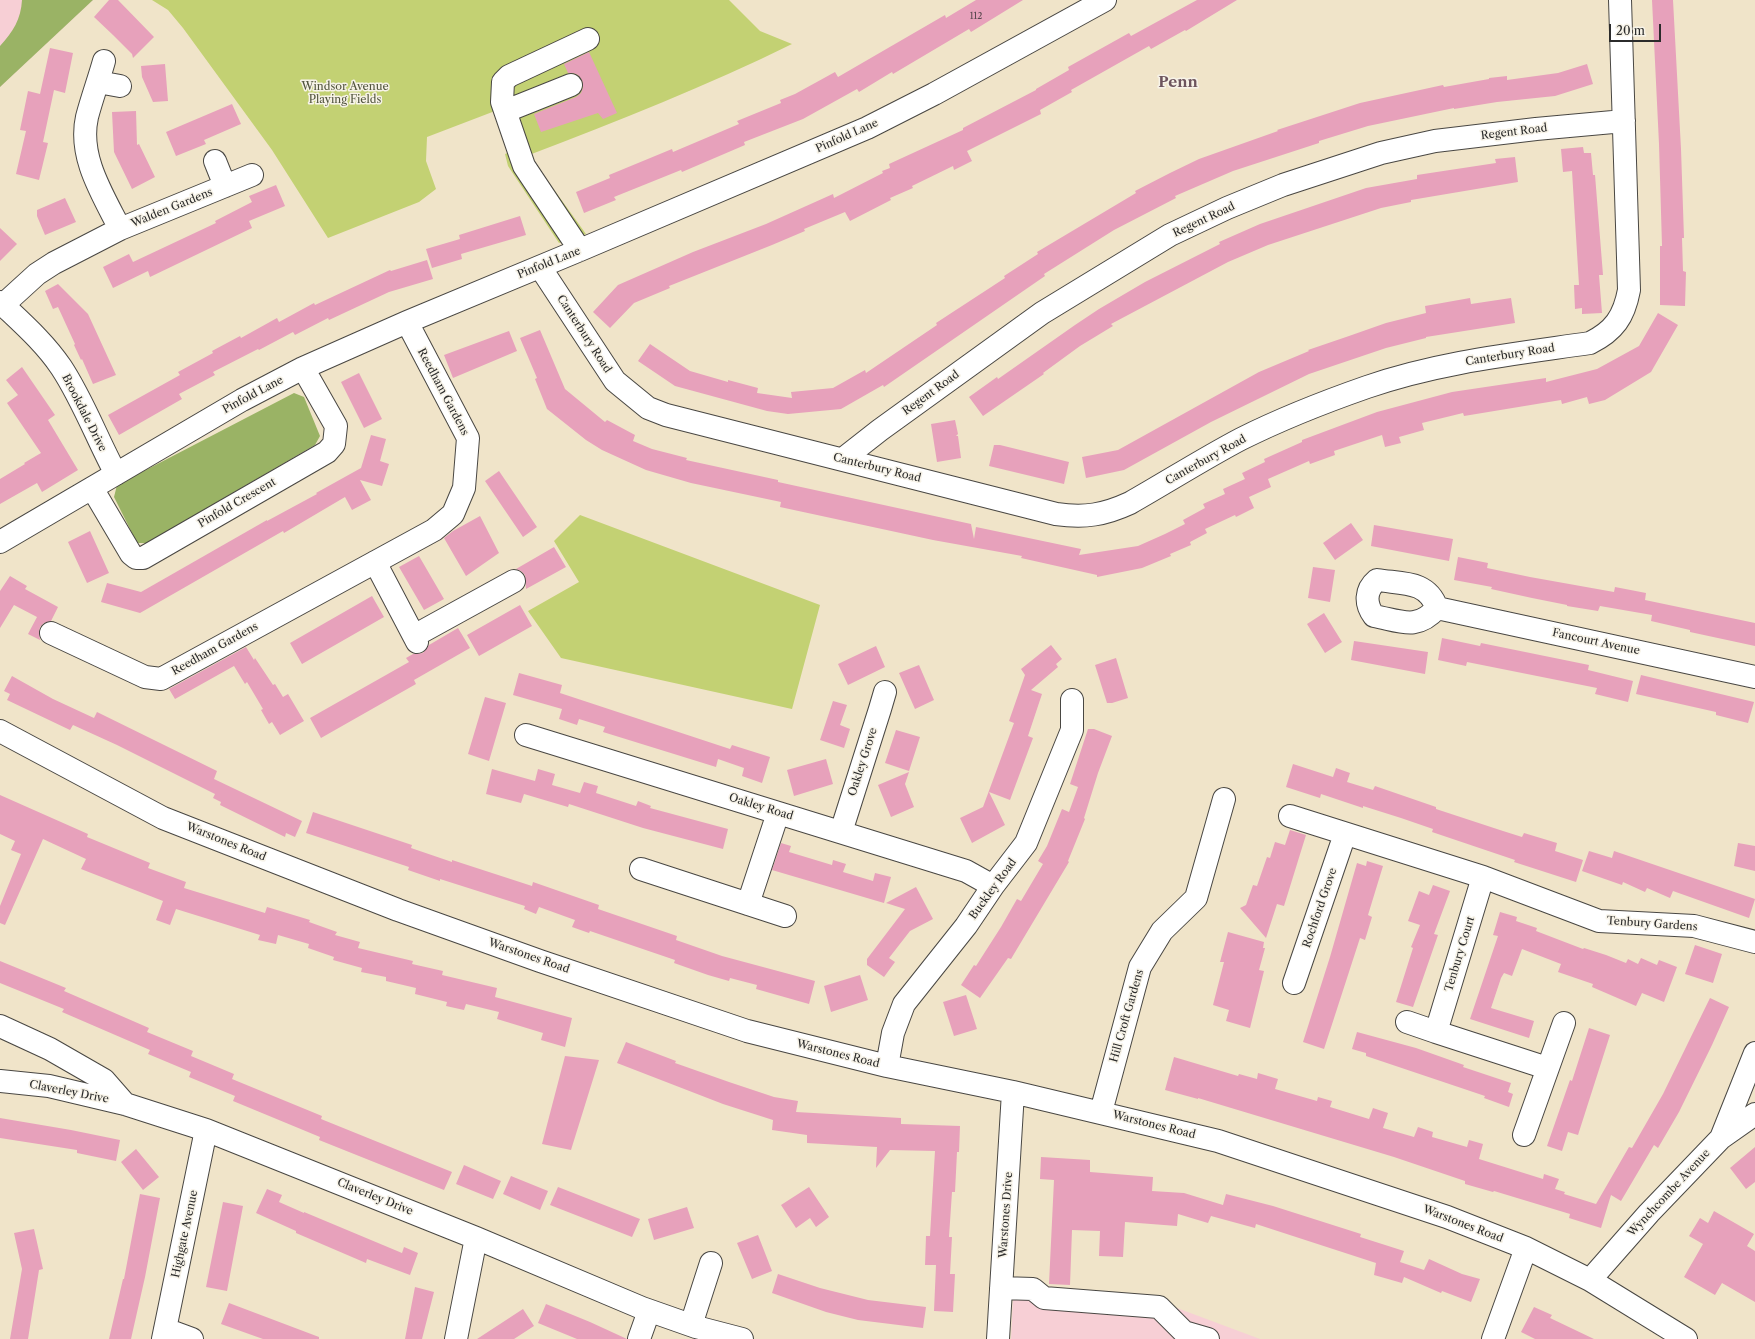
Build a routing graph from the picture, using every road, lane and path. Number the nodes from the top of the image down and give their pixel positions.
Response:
1 (1105, 0) edge
2 (1620, 0) edge
3 (588, 39) dead end
4 (104, 61) dead end
5 (98, 82) junction
6 (571, 85) dead end
7 (120, 86) dead end
8 (506, 111) junction
9 (1624, 121) junction
10 (215, 161) dead end
11 (252, 175) dead end
12 (225, 186) junction
13 (120, 229) junction
14 (580, 250) junction
15 (540, 266) junction
16 (1, 304) edge
17 (407, 322) junction
18 (303, 368) junction
19 (843, 459) junction
20 (116, 474) junction
21 (92, 488) junction
22 (0, 542) edge
23 (375, 562) junction
24 (514, 581) dead end
25 (1437, 608) dead end
26 (51, 633) dead end
27 (1755, 677) edge
28 (885, 692) dead end
29 (1072, 700) dead end
30 (0, 731) edge
31 (526, 735) dead end
32 (1224, 799) dead end
33 (778, 813) junction
34 (1290, 816) dead end
35 (841, 832) junction
36 (1345, 834) junction
37 (641, 869) dead end
38 (1483, 877) junction
39 (993, 886) junction
40 (748, 904) junction
41 (785, 916) dead end
42 (1755, 942) edge
43 (1294, 983) dead end
44 (1407, 1022) dead end
45 (1564, 1023) dead end
46 (0, 1026) edge
47 (1436, 1032) junction
48 (1755, 1053) edge
49 (887, 1066) junction
50 (1547, 1068) junction
51 (0, 1081) edge
52 (1013, 1092) junction
53 (125, 1104) junction
54 (1101, 1112) junction
55 (1755, 1114) edge
56 (206, 1130) junction
57 (1524, 1135) dead end
58 (1721, 1138) junction
59 (476, 1238) junction
60 (1526, 1248) junction
61 (711, 1263) dead end
62 (1590, 1280) junction
63 (1001, 1288) junction
64 (649, 1311) junction
65 (691, 1325) junction
66 (164, 1334) edge
67 (192, 1339) edge
68 (456, 1339) edge
69 (639, 1339) edge
70 (742, 1339) edge
71 (998, 1339) edge
72 (1208, 1339) edge
73 (1493, 1339) edge
74 (1686, 1339) edge

1 - 14 street, Pinfold Lane
2 - 9 street, Canterbury Road
3 - 8 street
4 - 5 street, Walden Gardens
5 - 7 street
5 - 13 street, Walden Gardens
6 - 8 street
8 - 14 street
9 - 19 street, Regent Road
9 - 19 street, Canterbury Road
10 - 12 street, Walden Gardens
11 - 12 street, Walden Gardens
12 - 13 street, Walden Gardens
13 - 16 street, Walden Gardens
14 - 15 street, Pinfold Lane
15 - 17 street, Pinfold Lane
15 - 19 street, Canterbury Road
16 - 20 street, Brookdale Drive
17 - 18 street, Pinfold Lane
17 - 23 street, Reedham Gardens
18 - 20 street, Pinfold Lane
18 - 21 street, Pinfold Crescent
20 - 21 street, Pinfold Lane
21 - 22 street, Pinfold Lane
23 - 24 street
23 - 26 street, Reedham Gardens
25 - 27 street, Fancourt Avenue
28 - 35 street, Oakley Grove
29 - 39 street, Buckley Road
30 - 49 street, Warstones Road
31 - 33 street, Oakley Road
32 - 54 street, Hill Croft Gardens
33 - 35 street, Oakley Road
33 - 40 street
34 - 36 street
35 - 39 street, Oakley Road
36 - 38 street
36 - 43 street, Rochford Grove
37 - 40 street
38 - 42 street, Tenbury Gardens
38 - 47 street, Tenbury Court
39 - 49 street, Buckley Road
40 - 41 street
44 - 47 street
45 - 50 street
46 - 53 street
47 - 50 street
48 - 58 street
49 - 52 street, Warstones Road
50 - 57 street
51 - 53 street, Claverley Drive
52 - 54 street, Warstones Road
52 - 63 street, Warstones Drive
53 - 56 street, Claverley Drive
54 - 60 street, Warstones Road
55 - 58 street, Wynchcombe Avenue
56 - 59 street, Claverley Drive
56 - 66 street, Highgate Avenue
58 - 62 street, Wynchcombe Avenue
59 - 64 street, Claverley Drive
59 - 68 street
60 - 62 street, Warstones Road
60 - 73 street
61 - 65 street
62 - 74 street, Warstones Road
63 - 71 street, Warstones Drive
63 - 72 street
64 - 65 street, Claverley Drive
64 - 69 street
65 - 70 street, Claverley Drive
66 - 67 street

